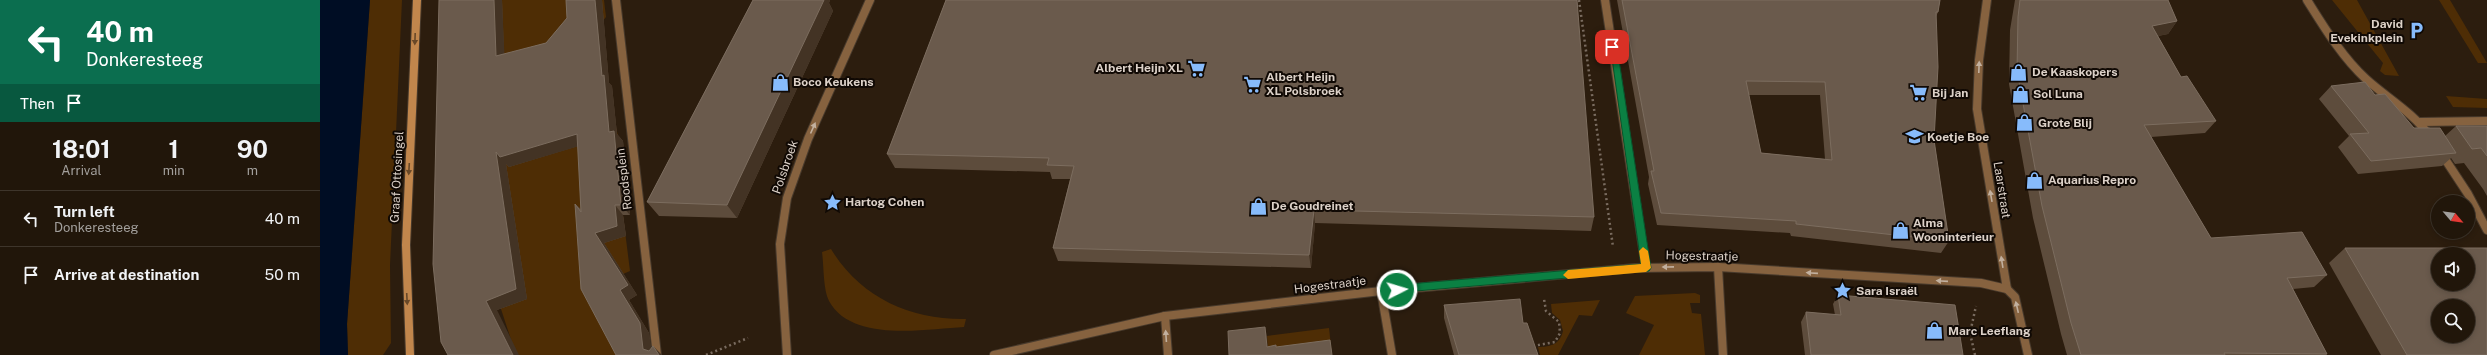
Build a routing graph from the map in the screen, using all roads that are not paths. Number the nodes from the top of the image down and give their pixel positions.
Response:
1 (417, 0) edge
2 (616, 0) edge
3 (870, 0) edge
4 (1605, 0) edge
5 (1987, 0) edge
6 (2307, 0) edge
7 (2420, 122) junction
8 (2487, 122) edge
9 (2487, 230) edge
10 (1718, 267) junction
11 (1646, 268) junction
12 (2007, 289) junction
13 (1381, 291) junction
14 (1165, 316) junction
15 (410, 355) edge
16 (656, 355) edge
17 (787, 355) edge
18 (994, 355) edge
19 (1168, 355) edge
20 (1392, 355) edge
21 (1724, 355) edge
22 (2028, 355) edge

1 -> 15 street, Graaf Ottosingel
2 - 16 street, Roodsplein
17 -> 3 street, Polsbroek
4 - 11 street
12 -> 5 street, Laarstraat
6 - 7 street
7 - 8 street
7 - 9 street
10 -> 11 street, Hogestraatje
12 -> 10 street, Hogestraatje
10 - 21 street
11 - 13 street, Hogestraatje
22 -> 12 street, Laarstraat
13 - 14 street, Hogestraatje
13 - 20 street
14 - 18 street, Hogestraatje
19 -> 14 street

